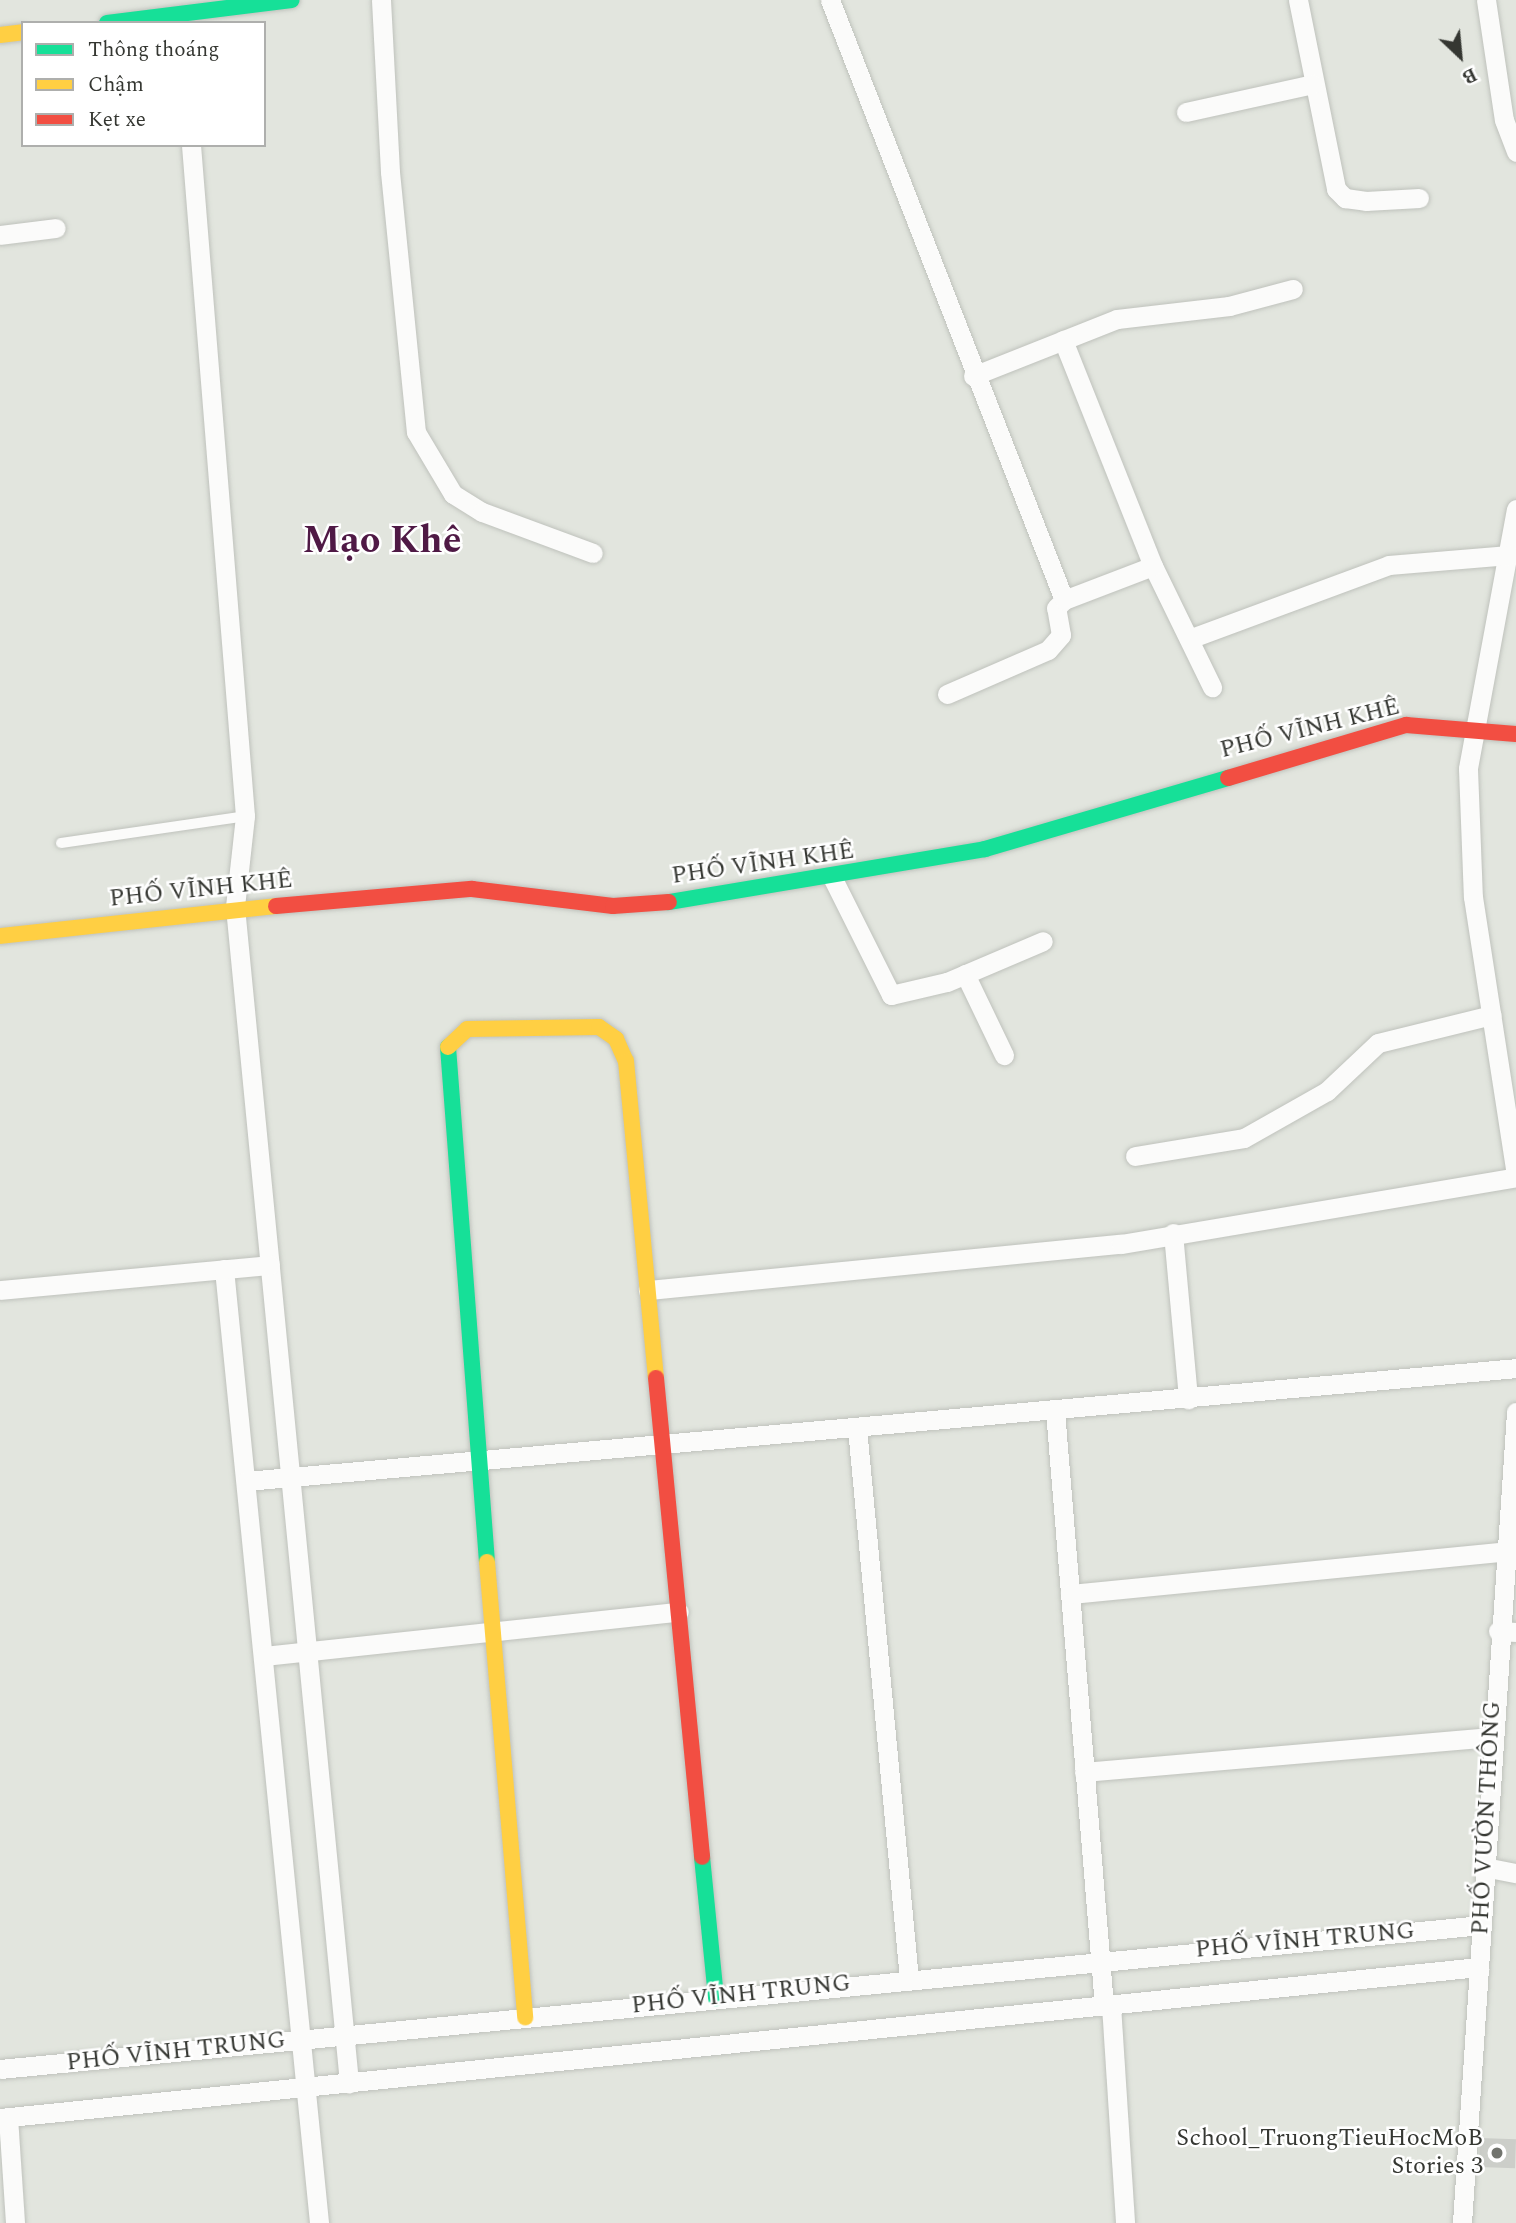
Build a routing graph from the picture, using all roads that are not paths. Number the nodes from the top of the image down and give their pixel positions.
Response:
1 (292, 0) edge
2 (381, 0) edge
3 (830, 0) edge
4 (1298, 0) edge
5 (1486, 0) edge
6 (181, 19) edge
7 (144, 21) edge
8 (21, 32) edge
9 (0, 35) edge
10 (1313, 84) junction
11 (1186, 112) dead end
12 (191, 147) edge
13 (1516, 152) edge
14 (1419, 198) dead end
15 (56, 228) dead end
16 (0, 235) edge
17 (1293, 289) dead end
18 (1063, 341) junction
19 (973, 376) junction
20 (1516, 509) edge
21 (593, 553) dead end
22 (1509, 555) junction
23 (1153, 566) junction
24 (1064, 600) junction
25 (1189, 639) junction
26 (1212, 687) dead end
27 (947, 694) dead end
28 (1474, 727) junction
29 (1516, 734) edge
30 (244, 816) junction
31 (61, 843) dead end
32 (832, 877) junction
33 (235, 907) junction
34 (0, 936) edge
35 (1043, 941) dead end
36 (965, 974) junction
37 (1492, 1015) junction
38 (1004, 1055) dead end
39 (1135, 1156) dead end
40 (1516, 1176) edge
41 (1173, 1233) junction
42 (270, 1265) junction
43 (224, 1269) junction
44 (0, 1290) edge
45 (648, 1290) junction
46 (1516, 1368) edge
47 (1188, 1399) junction
48 (1055, 1411) junction
49 (1516, 1412) edge
50 (857, 1428) junction
51 (663, 1444) junction
52 (477, 1461) junction
53 (291, 1476) junction
54 (246, 1480) junction
55 (1505, 1551) junction
56 (1070, 1594) junction
57 (679, 1612) junction
58 (1507, 1631) edge
59 (492, 1634) junction
60 (308, 1652) junction
61 (264, 1656) junction
62 (1490, 1737) junction
63 (1084, 1772) junction
64 (1484, 1867) junction
65 (1516, 1872) edge
66 (1481, 1925) junction
67 (1100, 1959) junction
68 (1479, 1967) junction
69 (909, 1979) junction
70 (716, 1998) junction
71 (1107, 2005) junction
72 (525, 2017) junction
73 (346, 2034) junction
74 (304, 2039) junction
75 (0, 2069) edge
76 (349, 2082) junction
77 (304, 2087) junction
78 (4, 2118) edge
79 (15, 2223) edge
80 (319, 2223) edge
81 (1125, 2223) edge
82 (1462, 2223) edge

1 - 6 street
2 - 21 street
3 - 19 street
4 - 10 street
5 - 13 street
6 - 7 street
8 - 9 street
10 - 11 street
10 - 14 street
12 - 30 street
15 - 16 street
17 - 18 street
18 - 19 street
18 - 23 street
19 - 24 street
20 - 22 street
22 - 25 street
22 - 28 street
23 - 24 street
23 - 25 street
24 - 27 street
25 - 26 street
28 - 29 street, PHỐ VĨNH KHÊ
28 - 32 street, PHỐ VĨNH KHÊ
28 - 37 street
30 - 31 lane
30 - 33 street
32 - 33 street, PHỐ VĨNH KHÊ
32 - 36 street
33 - 34 street, PHỐ VĨNH KHÊ
33 - 42 street
35 - 36 street
36 - 38 street
37 - 39 street
37 - 40 street
40 - 41 street
41 - 45 street
41 - 47 street
42 - 43 street
42 - 53 street
43 - 44 street
43 - 54 street
45 - 51 street
45 - 52 street
46 - 47 street
47 - 48 street
48 - 50 street
48 - 56 street
49 - 55 street, PHỐ VƯỜN THÔNG
50 - 51 street
50 - 69 street
51 - 52 street
51 - 57 street
52 - 53 street
52 - 59 street
53 - 54 street
53 - 60 street
54 - 61 street
55 - 56 street
55 - 58 street, PHỐ VƯỜN THÔNG
56 - 63 street
57 - 59 street
57 - 70 street
58 - 62 street, PHỐ VƯỜN THÔNG
59 - 60 street
59 - 72 street
60 - 61 street
60 - 73 street
61 - 74 street
62 - 63 street
62 - 64 street, PHỐ VƯỜN THÔNG
63 - 67 street
64 - 65 street
64 - 66 street, PHỐ VƯỜN THÔNG
66 - 67 street, PHỐ VĨNH TRUNG
66 - 68 street, PHỐ VƯỜN THÔNG
67 - 69 street, PHỐ VĨNH TRUNG
67 - 71 street
68 - 71 street, PHỐ VĨNH TRUNG
68 - 82 street, PHỐ VƯỜN THÔNG
69 - 70 street, PHỐ VĨNH TRUNG
70 - 72 street, PHỐ VĨNH TRUNG
71 - 76 street, PHỐ VĨNH TRUNG
71 - 81 street
72 - 73 street, PHỐ VĨNH TRUNG
73 - 74 street, PHỐ VĨNH TRUNG
73 - 76 street
74 - 75 street, PHỐ VĨNH TRUNG
74 - 77 street
76 - 77 street, PHỐ VĨNH TRUNG
77 - 78 street, PHỐ VĨNH TRUNG
77 - 80 street
78 - 79 street

